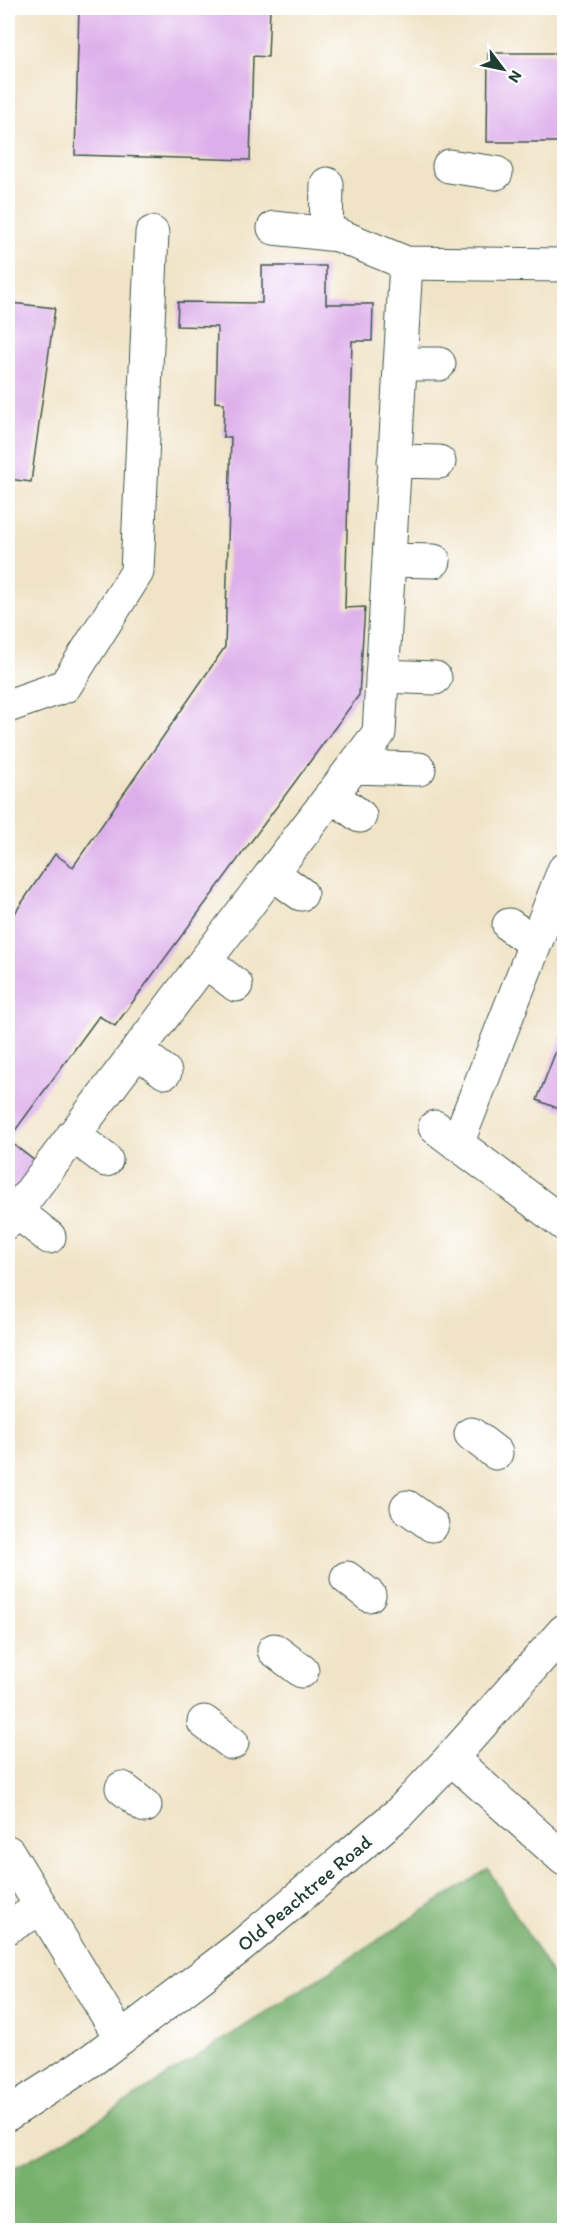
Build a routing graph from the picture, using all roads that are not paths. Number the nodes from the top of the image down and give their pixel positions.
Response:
1 (448, 166) dead end
2 (496, 173) dead end
3 (327, 184) dead end
4 (274, 228) dead end
5 (152, 233) dead end
6 (326, 234) junction
7 (406, 262) junction
8 (564, 265) edge
9 (400, 364) junction
10 (439, 364) dead end
11 (394, 461) junction
12 (439, 462) dead end
13 (389, 560) junction
14 (434, 561) dead end
15 (382, 676) junction
16 (435, 678) dead end
17 (8, 706) edge
18 (353, 766) junction
19 (419, 768) dead end
20 (331, 795) junction
21 (360, 816) dead end
22 (564, 870) edge
23 (272, 873) junction
24 (301, 894) dead end
25 (205, 962) junction
26 (236, 985) dead end
27 (137, 1051) junction
28 (165, 1071) dead end
29 (73, 1135) junction
30 (106, 1160) dead end
31 (12, 1216) edge
32 (564, 1224) edge
33 (50, 1237) dead end
34 (471, 1434) dead end
35 (496, 1453) dead end
36 (564, 1631) edge
37 (274, 1650) dead end
38 (302, 1671) dead end
39 (204, 1722) dead end
40 (232, 1743) dead end
41 (451, 1758) junction
42 (8, 1852) edge
43 (564, 1859) edge
44 (42, 1908) junction
45 (8, 1927) edge
46 (121, 2038) junction
47 (8, 2114) edge

1 - 2 main road
3 - 6 main road
4 - 6 main road
5 - 17 main road
6 - 7 main road
7 - 8 main road
7 - 9 main road
9 - 10 main road
9 - 11 main road
11 - 12 main road
11 - 13 main road
13 - 14 main road
13 - 15 main road
15 - 16 main road
15 - 18 main road
18 - 19 main road
18 - 20 main road
20 - 21 main road
20 - 23 main road
22 - 32 main road
23 - 24 main road
23 - 25 main road
25 - 26 main road
25 - 27 main road
27 - 28 main road
27 - 29 main road
29 - 30 main road
29 - 31 main road
31 - 33 main road
34 - 35 main road
36 - 41 main road, Old Peachtree Road
37 - 38 main road
39 - 40 main road
41 - 43 main road
41 - 46 main road, Old Peachtree Road
42 - 44 main road
44 - 45 main road
44 - 46 main road
46 - 47 main road, Old Peachtree Road

